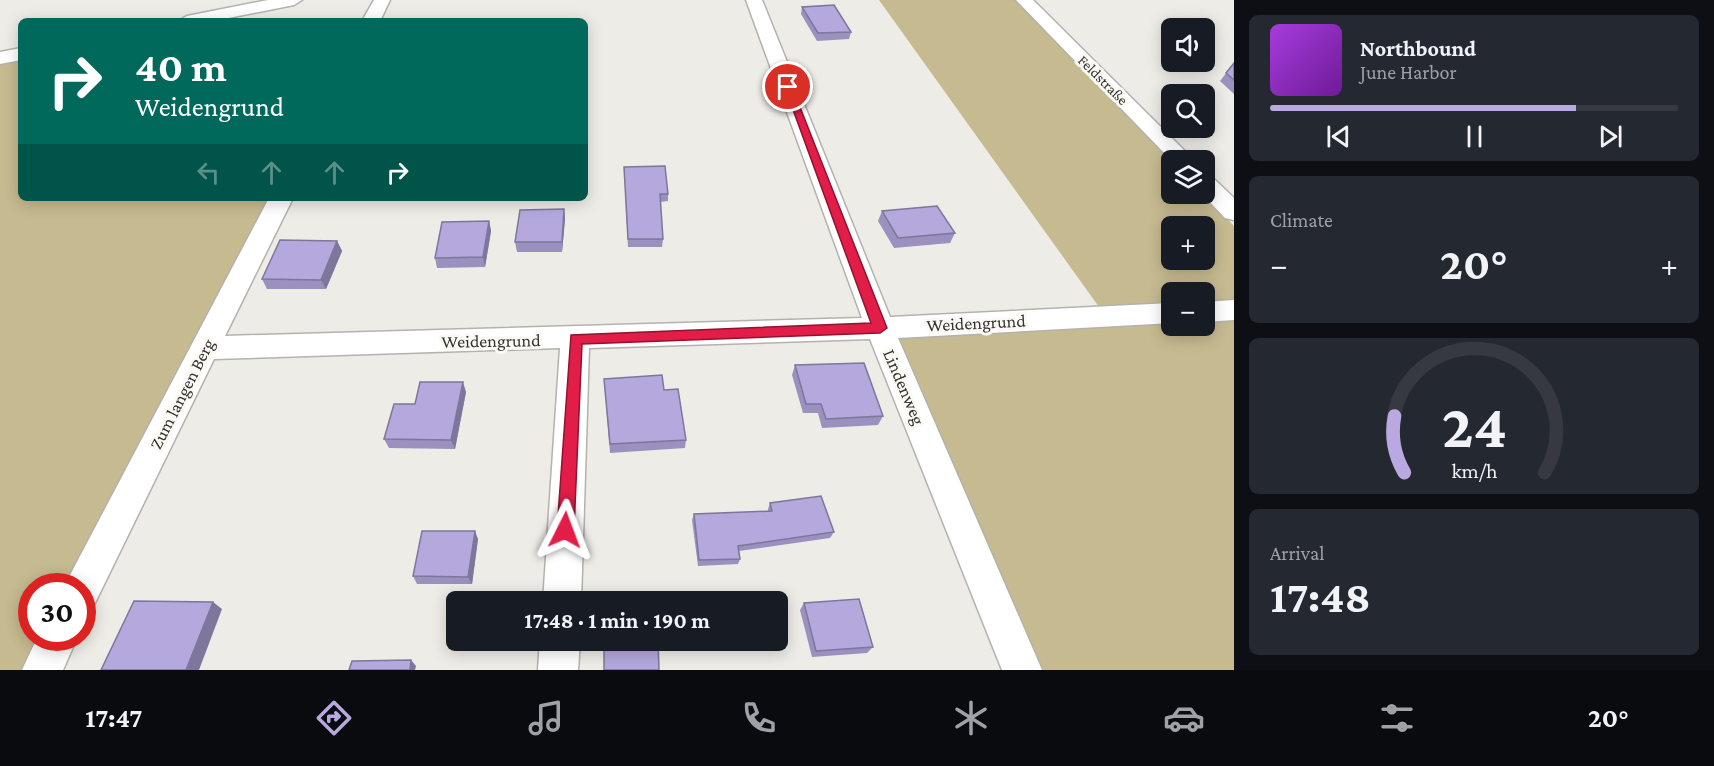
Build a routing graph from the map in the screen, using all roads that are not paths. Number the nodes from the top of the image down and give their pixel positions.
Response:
1 (294, 0) edge
2 (382, 0) edge
3 (754, 0) edge
4 (1024, 0) edge
5 (202, 18) edge
6 (373, 18) edge
7 (18, 55) edge
8 (0, 58) edge
9 (1173, 150) edge
10 (1215, 194) edge
11 (279, 201) edge
12 (1234, 212) edge
13 (1234, 310) edge
14 (1215, 311) edge
15 (1161, 314) edge
16 (880, 328) junction
17 (575, 339) junction
18 (205, 348) junction
19 (91, 573) edge
20 (563, 591) edge
21 (52, 651) edge
22 (559, 651) edge
23 (42, 670) edge
24 (558, 670) edge
25 (1022, 670) edge

1 - 5 street
2 - 6 street
3 - 16 street, Lindenweg
4 - 9 street, Feldstraße
7 - 8 street
10 - 12 street
11 - 18 street, Zum langen Berg
13 - 14 street
15 - 16 street, Weidengrund
16 - 17 street, Weidengrund
16 - 25 street, Lindenweg
17 - 18 street, Weidengrund
17 - 20 street
18 - 19 street, Zum langen Berg
21 - 23 street
22 - 24 street

